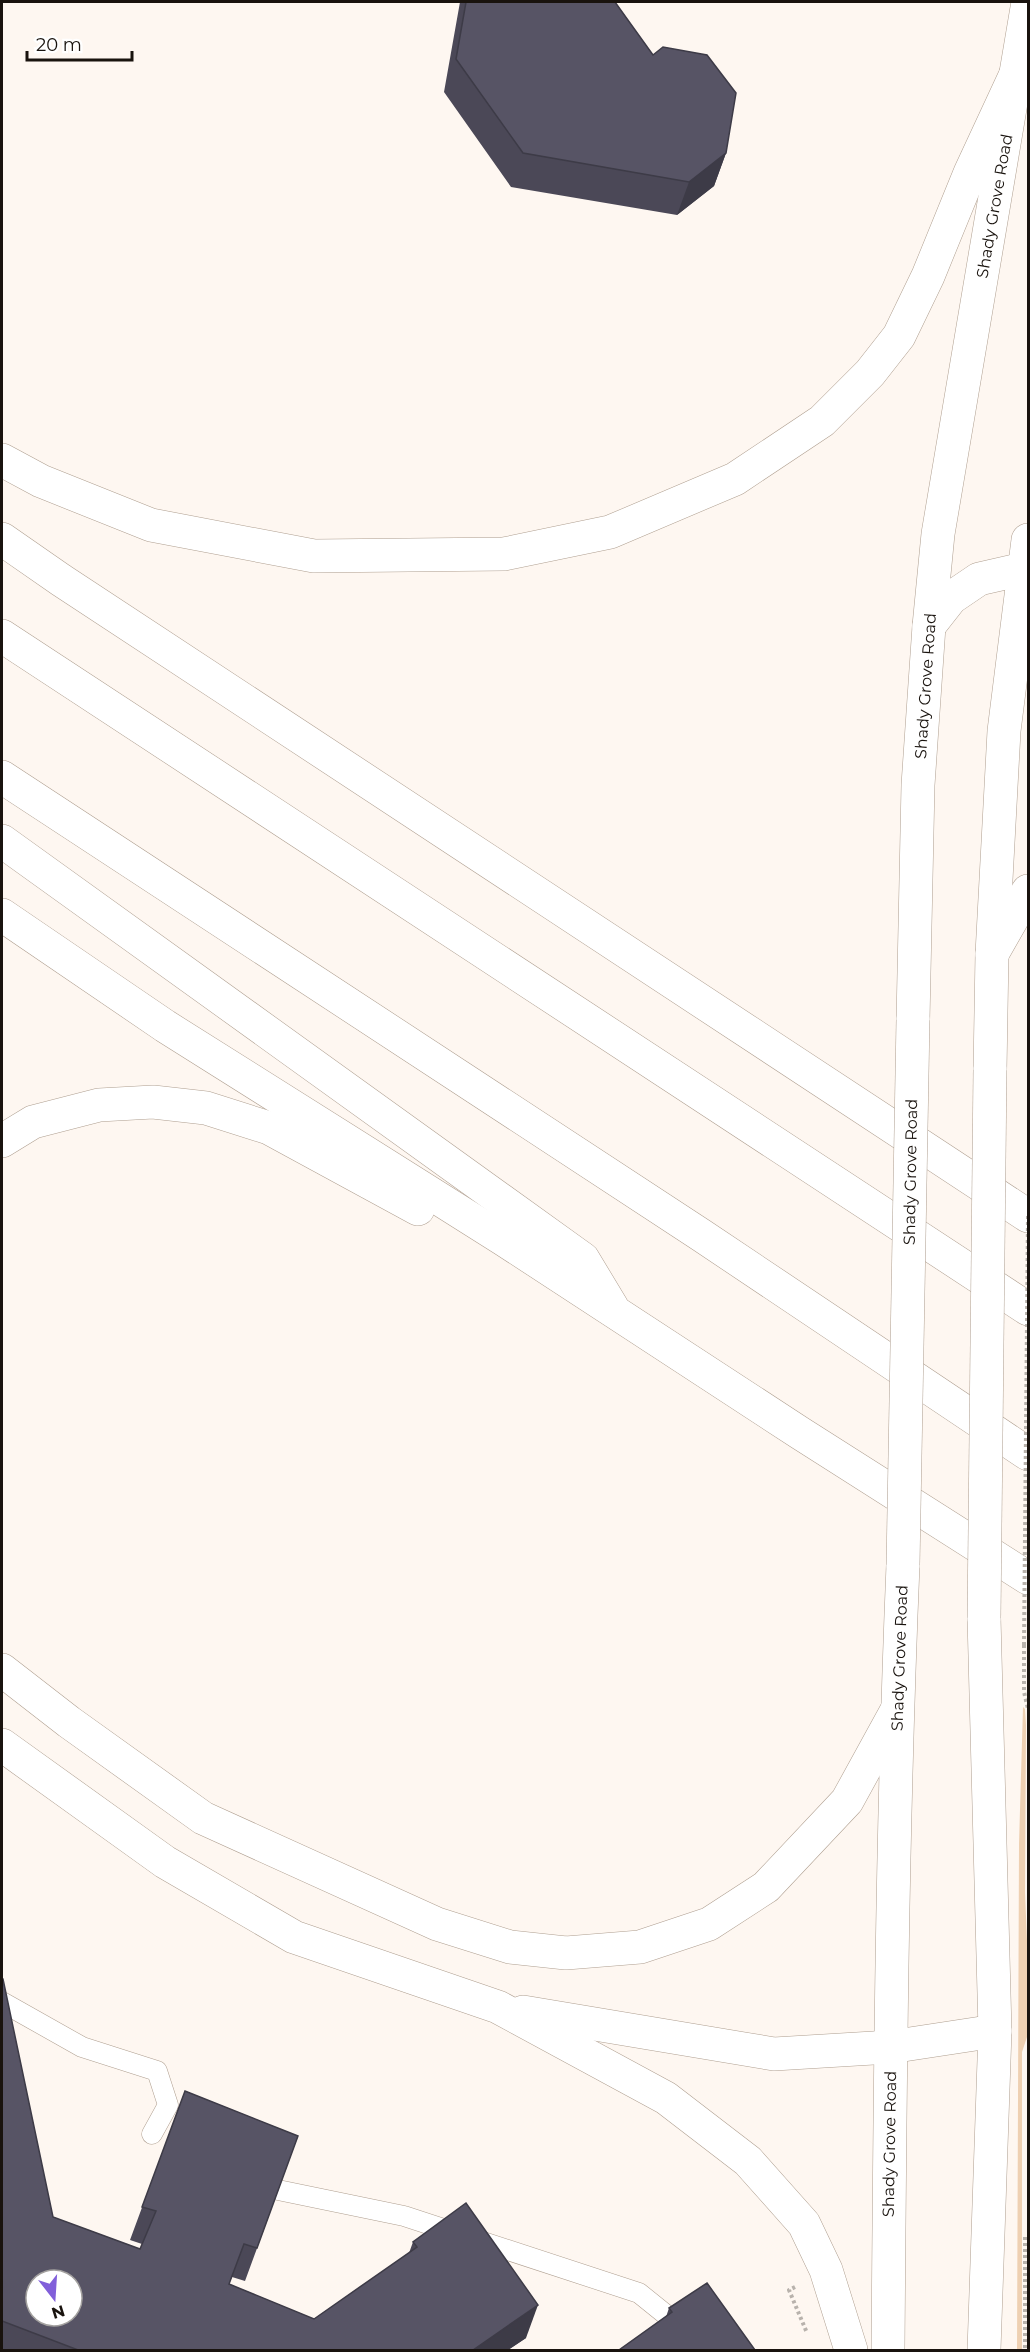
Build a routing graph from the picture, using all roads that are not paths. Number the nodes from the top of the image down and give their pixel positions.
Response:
1 (1029, 2) edge
2 (1016, 74) junction
3 (2, 460) edge
4 (2, 539) edge
5 (1027, 560) edge
6 (929, 626) junction
7 (2, 636) edge
8 (2, 777) edge
9 (2, 841) edge
10 (1029, 891) edge
11 (2, 915) edge
12 (992, 954) junction
13 (2, 1141) edge
14 (1029, 1216) edge
15 (503, 1239) junction
16 (1029, 1309) edge
17 (617, 1315) junction
18 (1029, 1454) edge
19 (1029, 1578) edge
20 (2, 1670) edge
21 (897, 1710) junction
22 (2, 1745) edge
23 (2, 2002) edge
24 (498, 2007) junction
25 (995, 2031) junction
26 (890, 2048) junction
27 (152, 2134) dead end
28 (278, 2190) edge
29 (680, 2326) edge
30 (851, 2350) edge
31 (888, 2350) edge
32 (984, 2350) edge

1 - 2 main road, Shady Grove Road
2 - 3 main road
2 - 6 main road, Shady Grove Road
4 - 14 main road
5 - 6 main road
5 - 12 main road
6 - 21 main road, Shady Grove Road, bridge
7 - 16 main road
8 - 18 main road
9 - 17 main road
10 - 12 main road
11 - 15 main road
12 - 25 main road, bridge
13 - 15 main road
15 - 17 main road
17 - 19 main road
20 - 21 main road
21 - 26 main road, Shady Grove Road
22 - 24 main road
23 - 27 lane
24 - 26 main road
24 - 30 main road
25 - 26 main road
25 - 32 main road
26 - 31 main road, Shady Grove Road
28 - 29 lane

